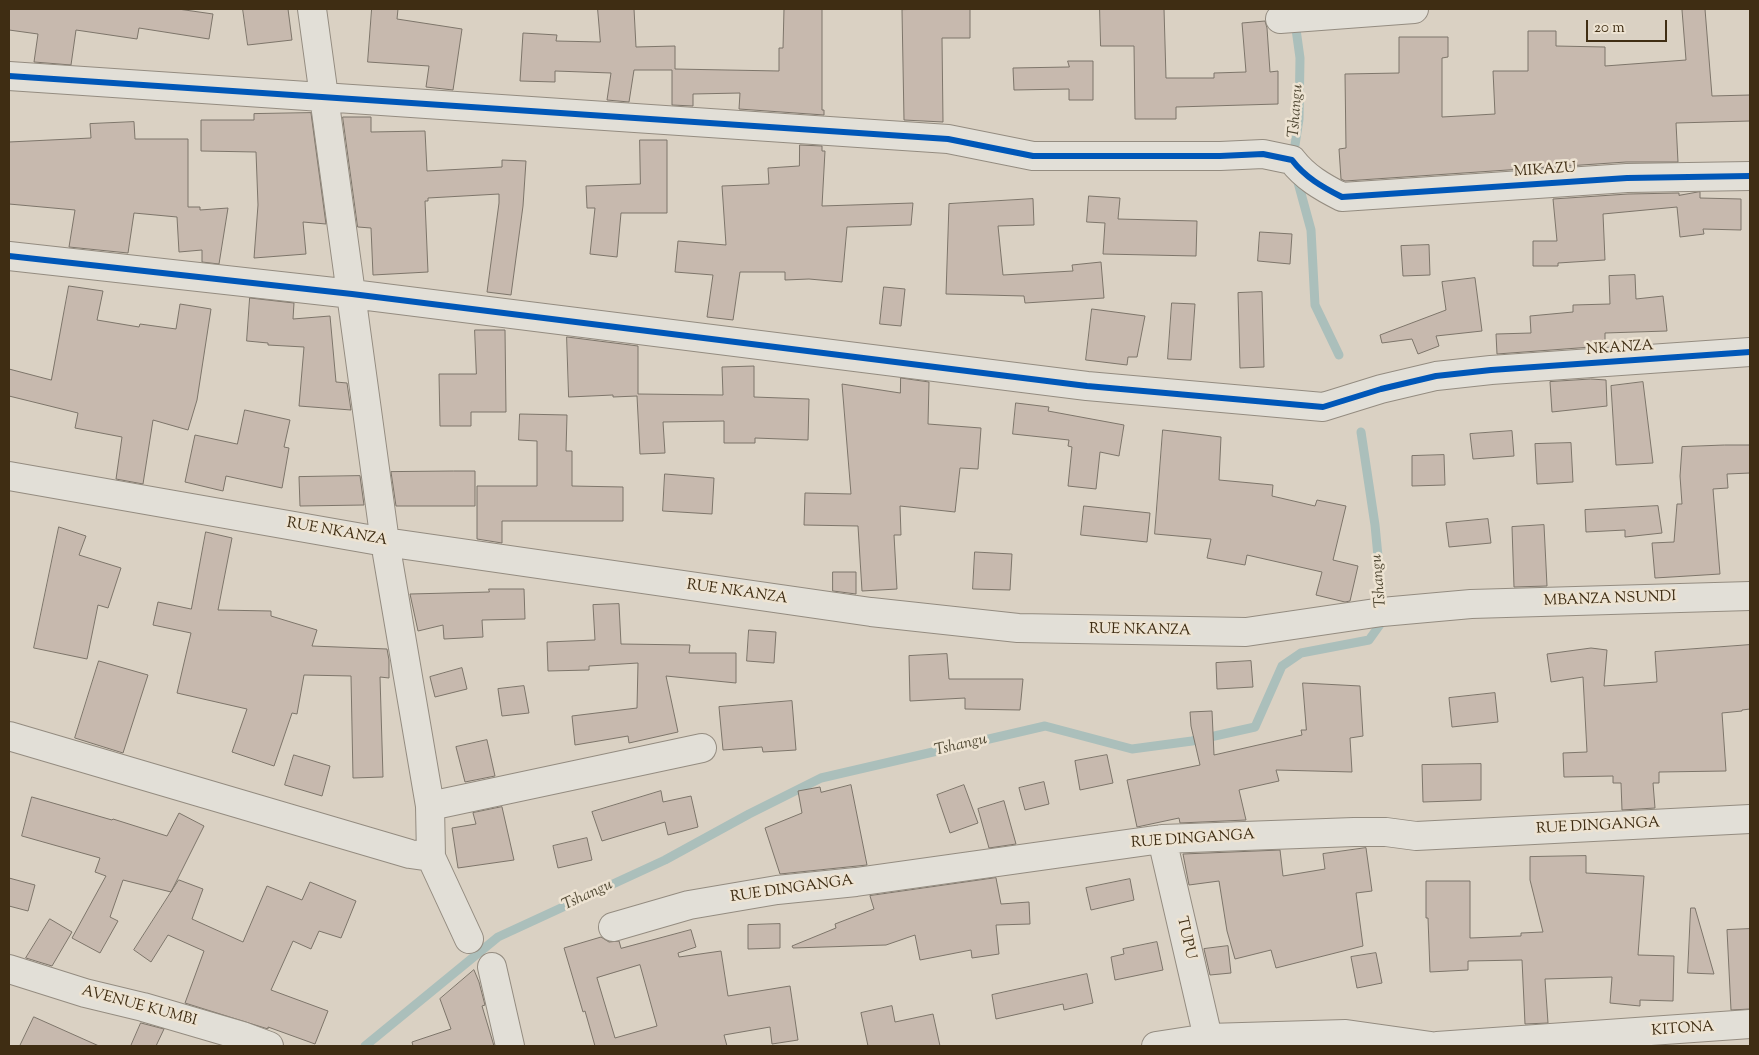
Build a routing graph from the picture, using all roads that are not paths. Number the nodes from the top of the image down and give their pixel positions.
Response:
1 (312, 9) edge
2 (1414, 9) edge
3 (1280, 19) dead end
4 (9, 76) edge
5 (323, 97) junction
6 (1750, 176) edge
7 (9, 256) edge
8 (352, 294) junction
9 (1750, 352) edge
10 (9, 476) edge
11 (385, 542) junction
12 (1750, 596) edge
13 (1471, 604) joint
14 (9, 736) edge
15 (702, 748) dead end
16 (430, 806) junction
17 (1750, 819) edge
18 (1162, 839) junction
19 (431, 857) junction
20 (614, 927) dead end
21 (469, 939) dead end
22 (492, 967) dead end
23 (9, 969) edge
24 (1750, 1024) edge
25 (1208, 1038) junction
26 (269, 1046) edge
27 (510, 1046) edge
28 (1156, 1046) edge
29 (1431, 1046) edge
30 (1436, 1046) edge

1 - 5 street
2 - 3 street
4 - 5 street
5 - 6 street, MIKAZU
5 - 8 street
7 - 8 street, NKANZA
8 - 9 street, NKANZA
8 - 11 street
10 - 11 street, RUE NKANZA
11 - 13 street, RUE NKANZA
11 - 16 street
12 - 13 street, MBANZA NSUNDI
14 - 19 street
15 - 16 street
16 - 19 street
17 - 18 street, RUE DINGANGA
18 - 20 street, RUE DINGANGA
18 - 25 street, TUPU
19 - 21 street
22 - 27 street
23 - 26 street, AVENUE KUMBI
24 - 30 street, KITONA
25 - 28 street
25 - 29 street

